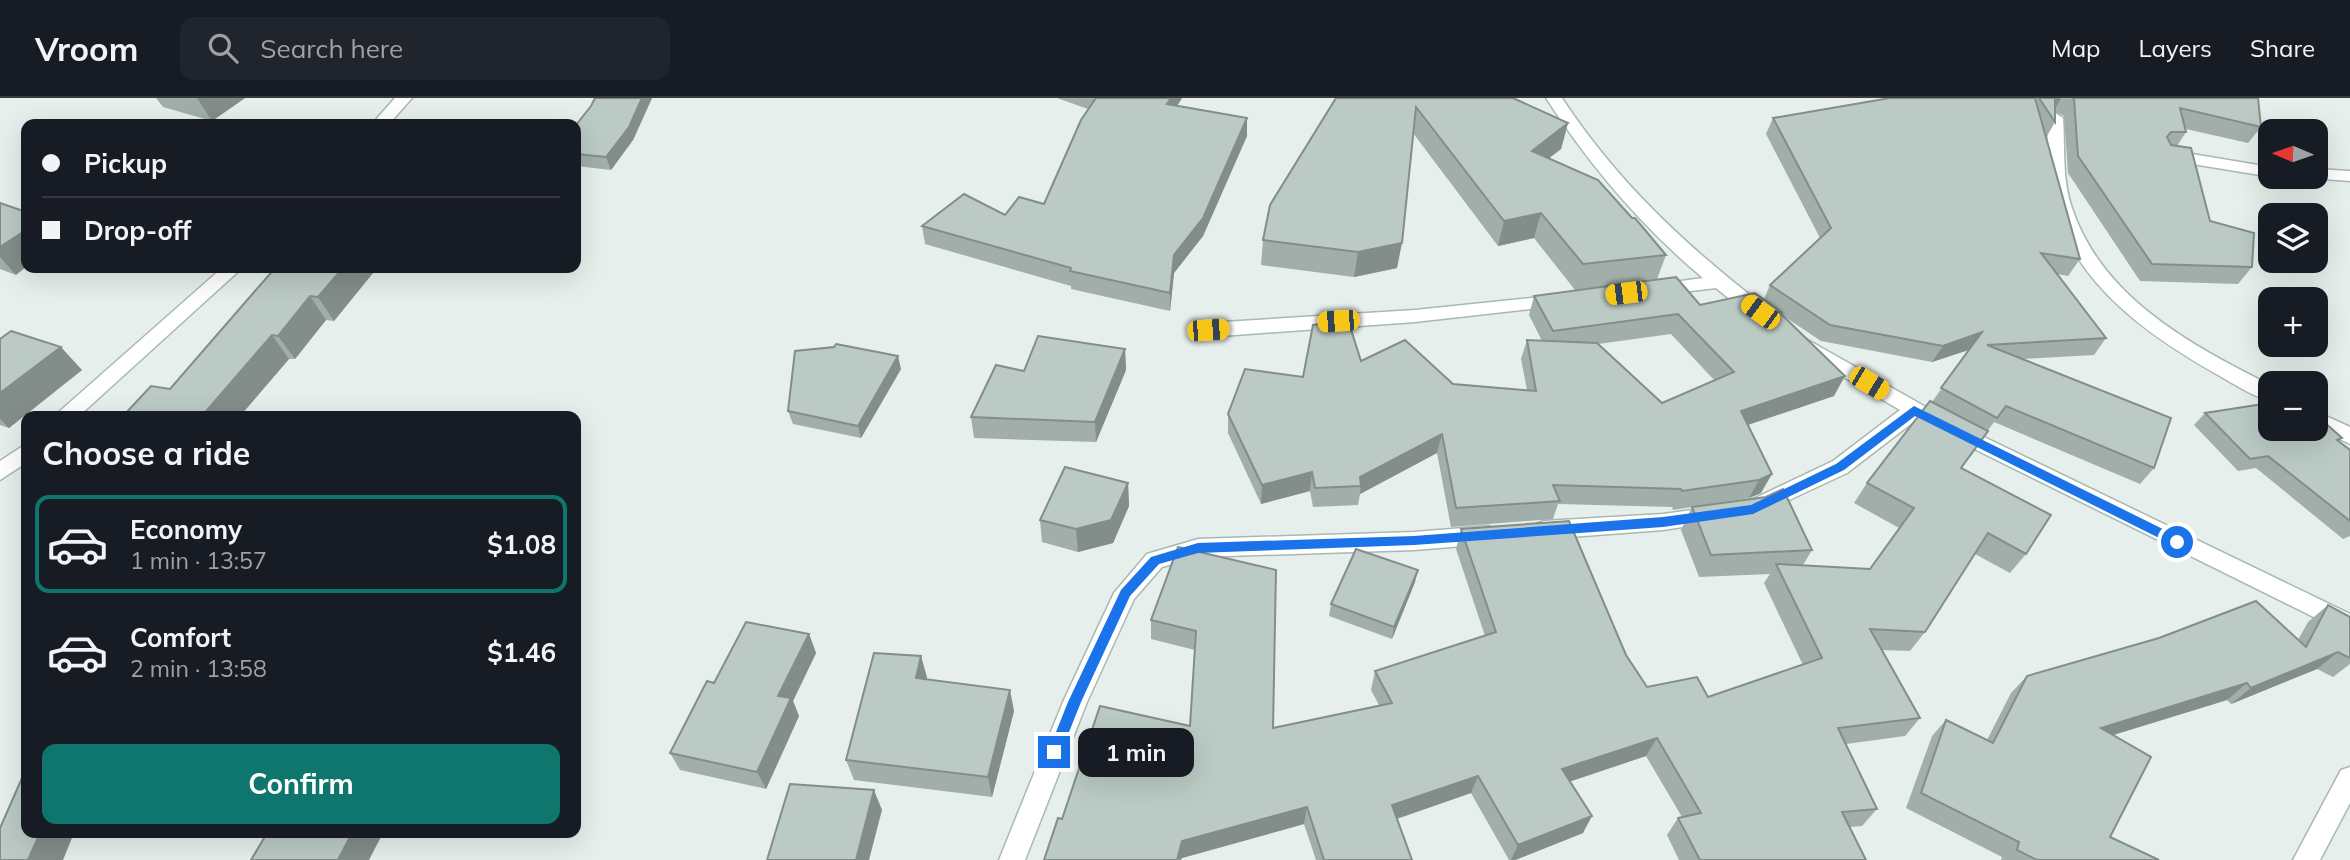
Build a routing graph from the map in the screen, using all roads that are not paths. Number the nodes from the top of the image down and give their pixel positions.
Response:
1 (404, 98) edge
2 (1554, 98) edge
3 (2055, 118) edge
4 (385, 119) edge
5 (2166, 155) edge
6 (2258, 170) edge
7 (2328, 175) edge
8 (2350, 176) edge
9 (227, 273) edge
10 (1718, 282) junction
11 (1640, 292) edge
12 (1585, 298) edge
13 (1208, 330) dead end
14 (2258, 387) edge
15 (1914, 410) junction
16 (73, 411) edge
17 (2328, 425) edge
18 (2350, 436) edge
19 (21, 456) edge
20 (0, 472) edge
21 (2350, 625) edge
22 (2350, 778) edge
23 (1012, 860) edge
24 (2306, 860) edge

1 - 4 street
2 - 10 street
3 - 14 street
5 - 6 street
7 - 8 street
9 - 16 street
10 - 11 street
10 - 15 street
12 - 13 street
15 - 21 street
15 - 23 street
17 - 18 street
19 - 20 street
22 - 24 street

